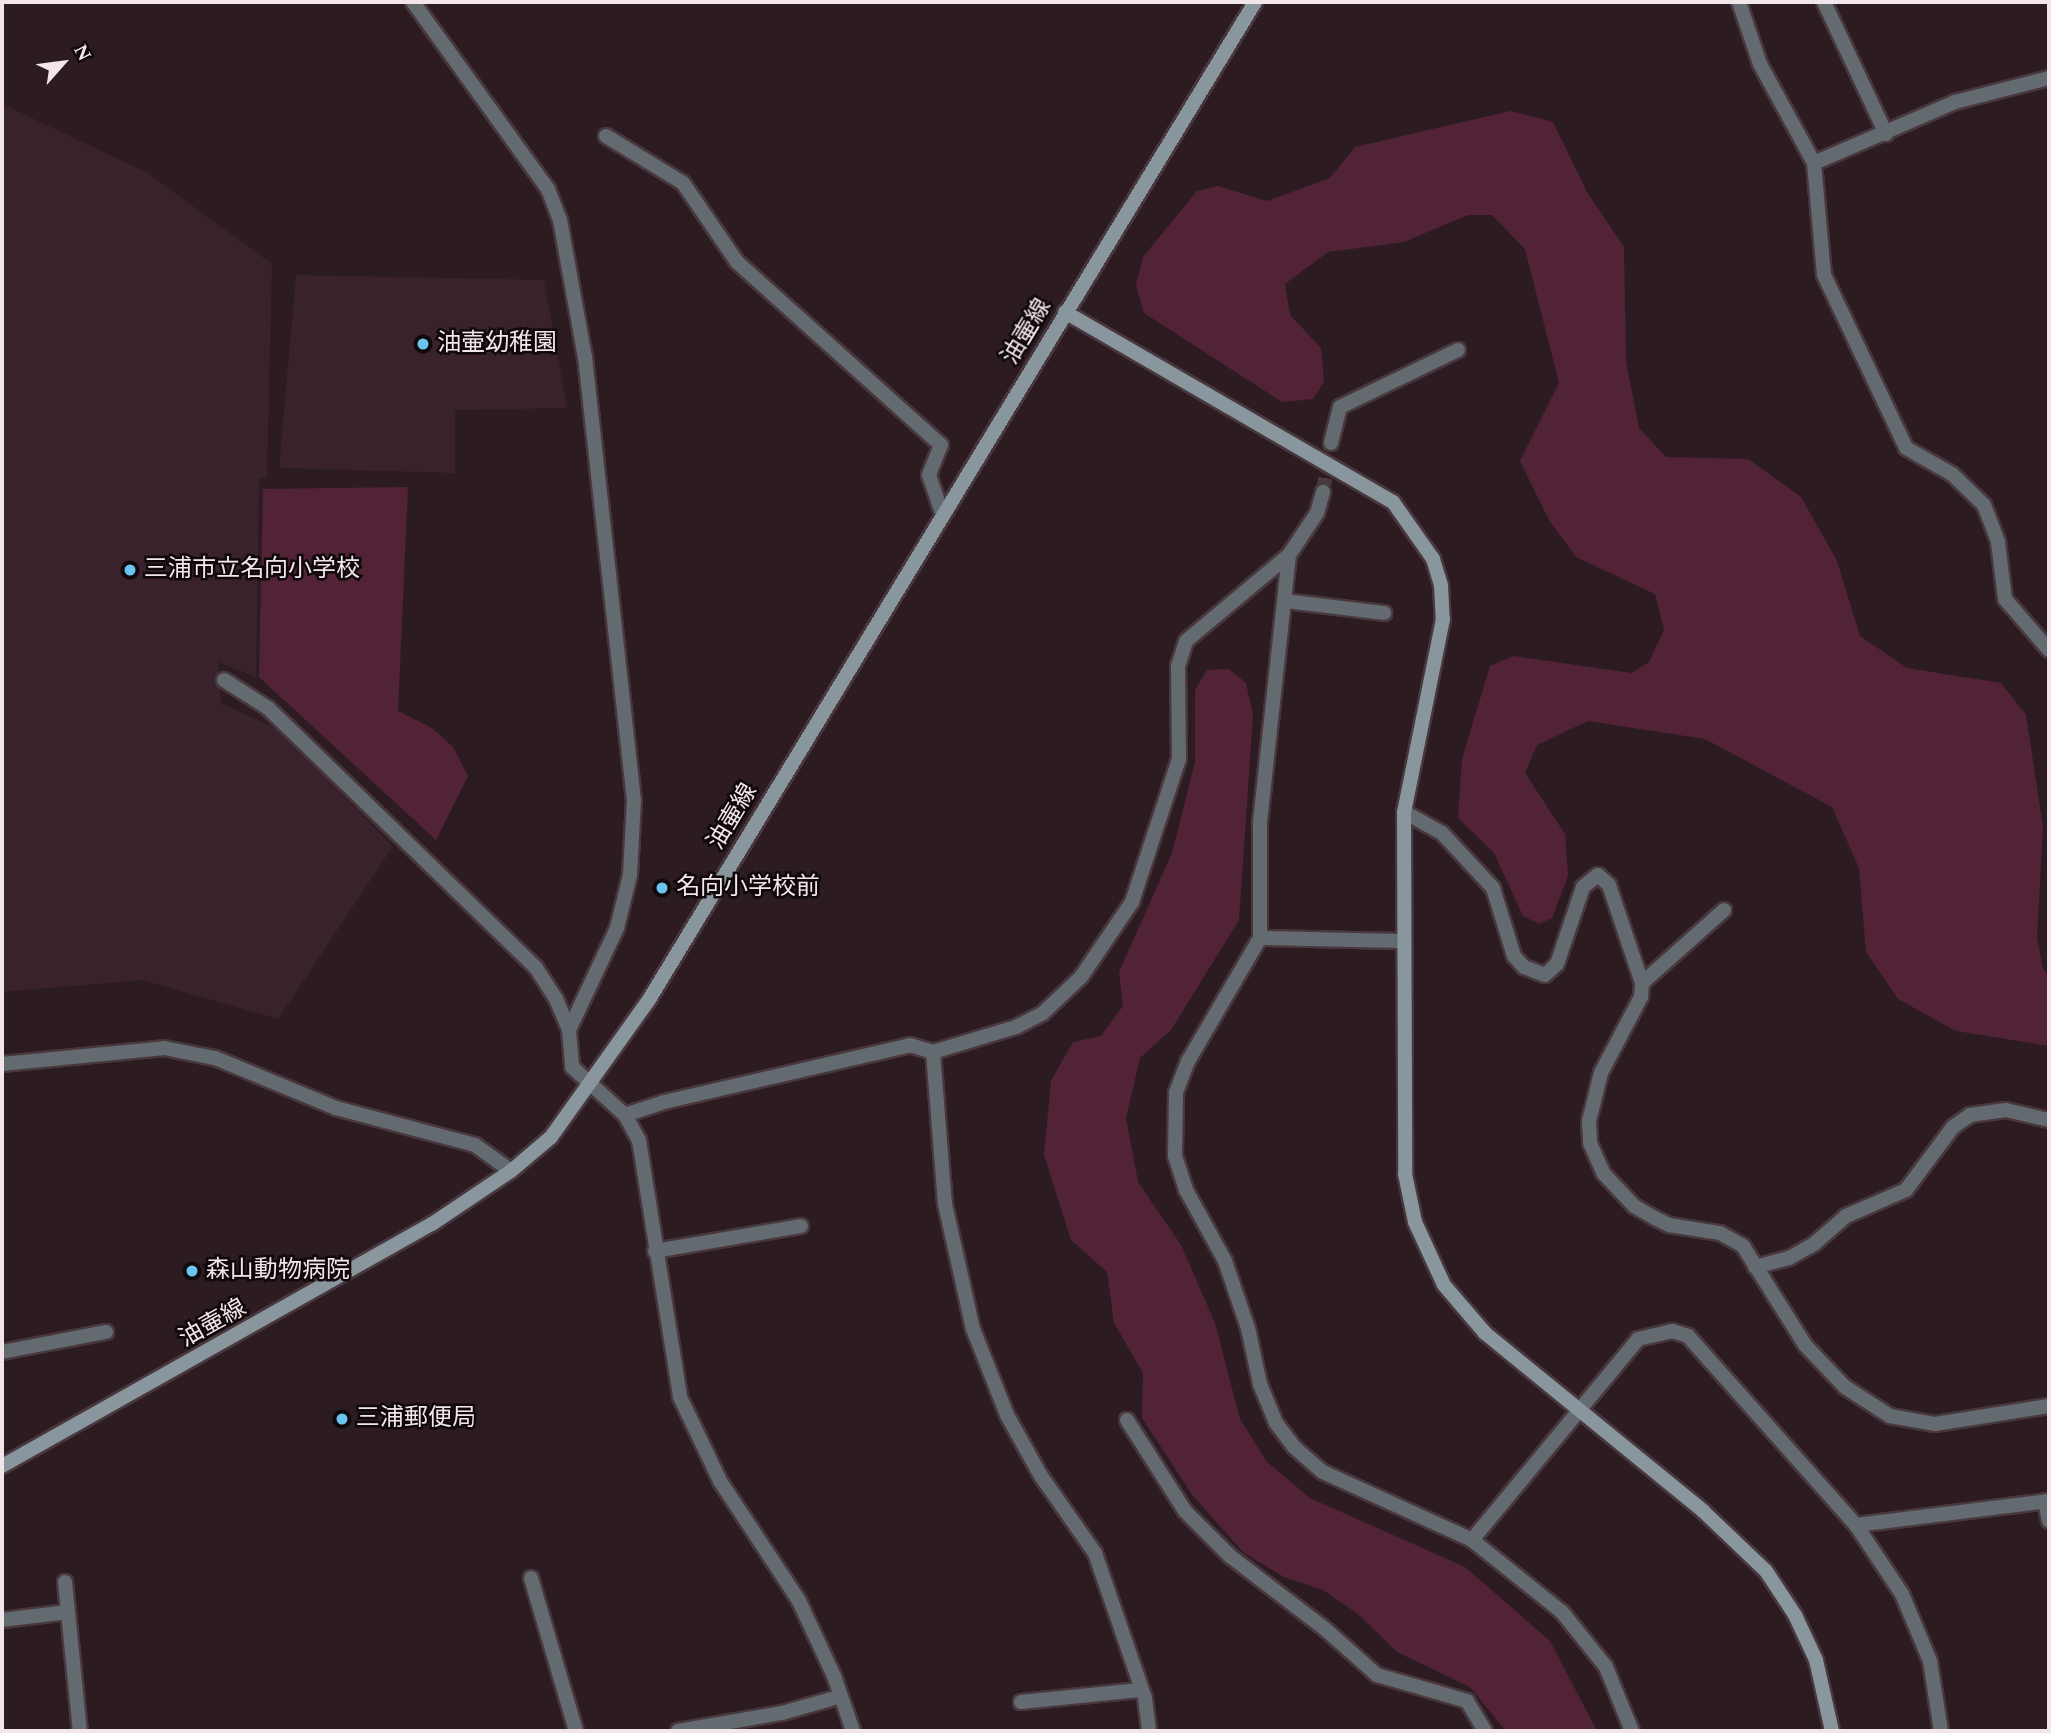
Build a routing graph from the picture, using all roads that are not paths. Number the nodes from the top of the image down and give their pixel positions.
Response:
1 (413, 2) edge
2 (1255, 2) edge
3 (1739, 2) edge
4 (1824, 2) edge
5 (2049, 78) edge
6 (1886, 134) junction
7 (606, 136) dead end
8 (1814, 163) junction
9 (1065, 312) junction
10 (1458, 350) dead end
11 (1331, 443) tunnel mouth
12 (1323, 492) tunnel mouth
13 (943, 516) junction
14 (1289, 555) junction
15 (1285, 601) junction
16 (1384, 613) dead end
17 (2049, 650) edge
18 (224, 680) dead end
19 (1404, 812) junction
20 (1724, 910) dead end
21 (1260, 938) junction
22 (1403, 941) junction
23 (1642, 983) junction
24 (569, 1030) junction
25 (933, 1052) junction
26 (2, 1064) edge
27 (590, 1087) junction
28 (625, 1115) junction
29 (2049, 1120) edge
30 (511, 1171) junction
31 (801, 1226) dead end
32 (655, 1251) junction
33 (1755, 1266) junction
34 (106, 1332) dead end
35 (2, 1352) edge
36 (2049, 1406) edge
37 (1577, 1408) junction
38 (1127, 1420) dead end
39 (2, 1466) edge
40 (2047, 1501) edge
41 (2049, 1521) edge
42 (1856, 1525) junction
43 (1472, 1540) junction
44 (531, 1578) dead end
45 (65, 1582) dead end
46 (68, 1612) junction
47 (2, 1620) edge
48 (1139, 1690) junction
49 (838, 1696) junction
50 (1021, 1702) dead end
51 (80, 1731) edge
52 (576, 1731) edge
53 (678, 1731) edge
54 (853, 1731) edge
55 (1149, 1731) edge
56 (1485, 1731) edge
57 (1632, 1731) edge
58 (1832, 1731) edge
59 (1941, 1731) edge

1 - 24 street
2 - 9 main road, 油壷線
3 - 8 street
4 - 6 street
5 - 6 street
6 - 8 street
7 - 13 street
8 - 17 street
9 - 13 main road, 油壷線
9 - 19 main road
10 - 11 street
12 - 14 street
13 - 27 main road, 油壷線
14 - 15 street
14 - 25 street
15 - 16 street
15 - 21 street
18 - 24 street
19 - 22 main road
19 - 23 street
20 - 23 street
21 - 22 street
21 - 43 street
22 - 37 main road
23 - 33 street
24 - 27 street
25 - 28 street
25 - 48 street
26 - 30 street
27 - 28 street
27 - 30 main road, 油壷線
28 - 32 street
29 - 33 street
30 - 39 main road, 油壷線
31 - 32 street
32 - 49 street
33 - 36 street
34 - 35 street
37 - 42 street
37 - 43 street
37 - 58 main road
38 - 56 street
40 - 41 street
40 - 42 street
42 - 59 street
43 - 57 street
44 - 52 street
45 - 46 street
46 - 47 street
46 - 51 street
48 - 50 street
48 - 55 street
49 - 53 street
49 - 54 street

